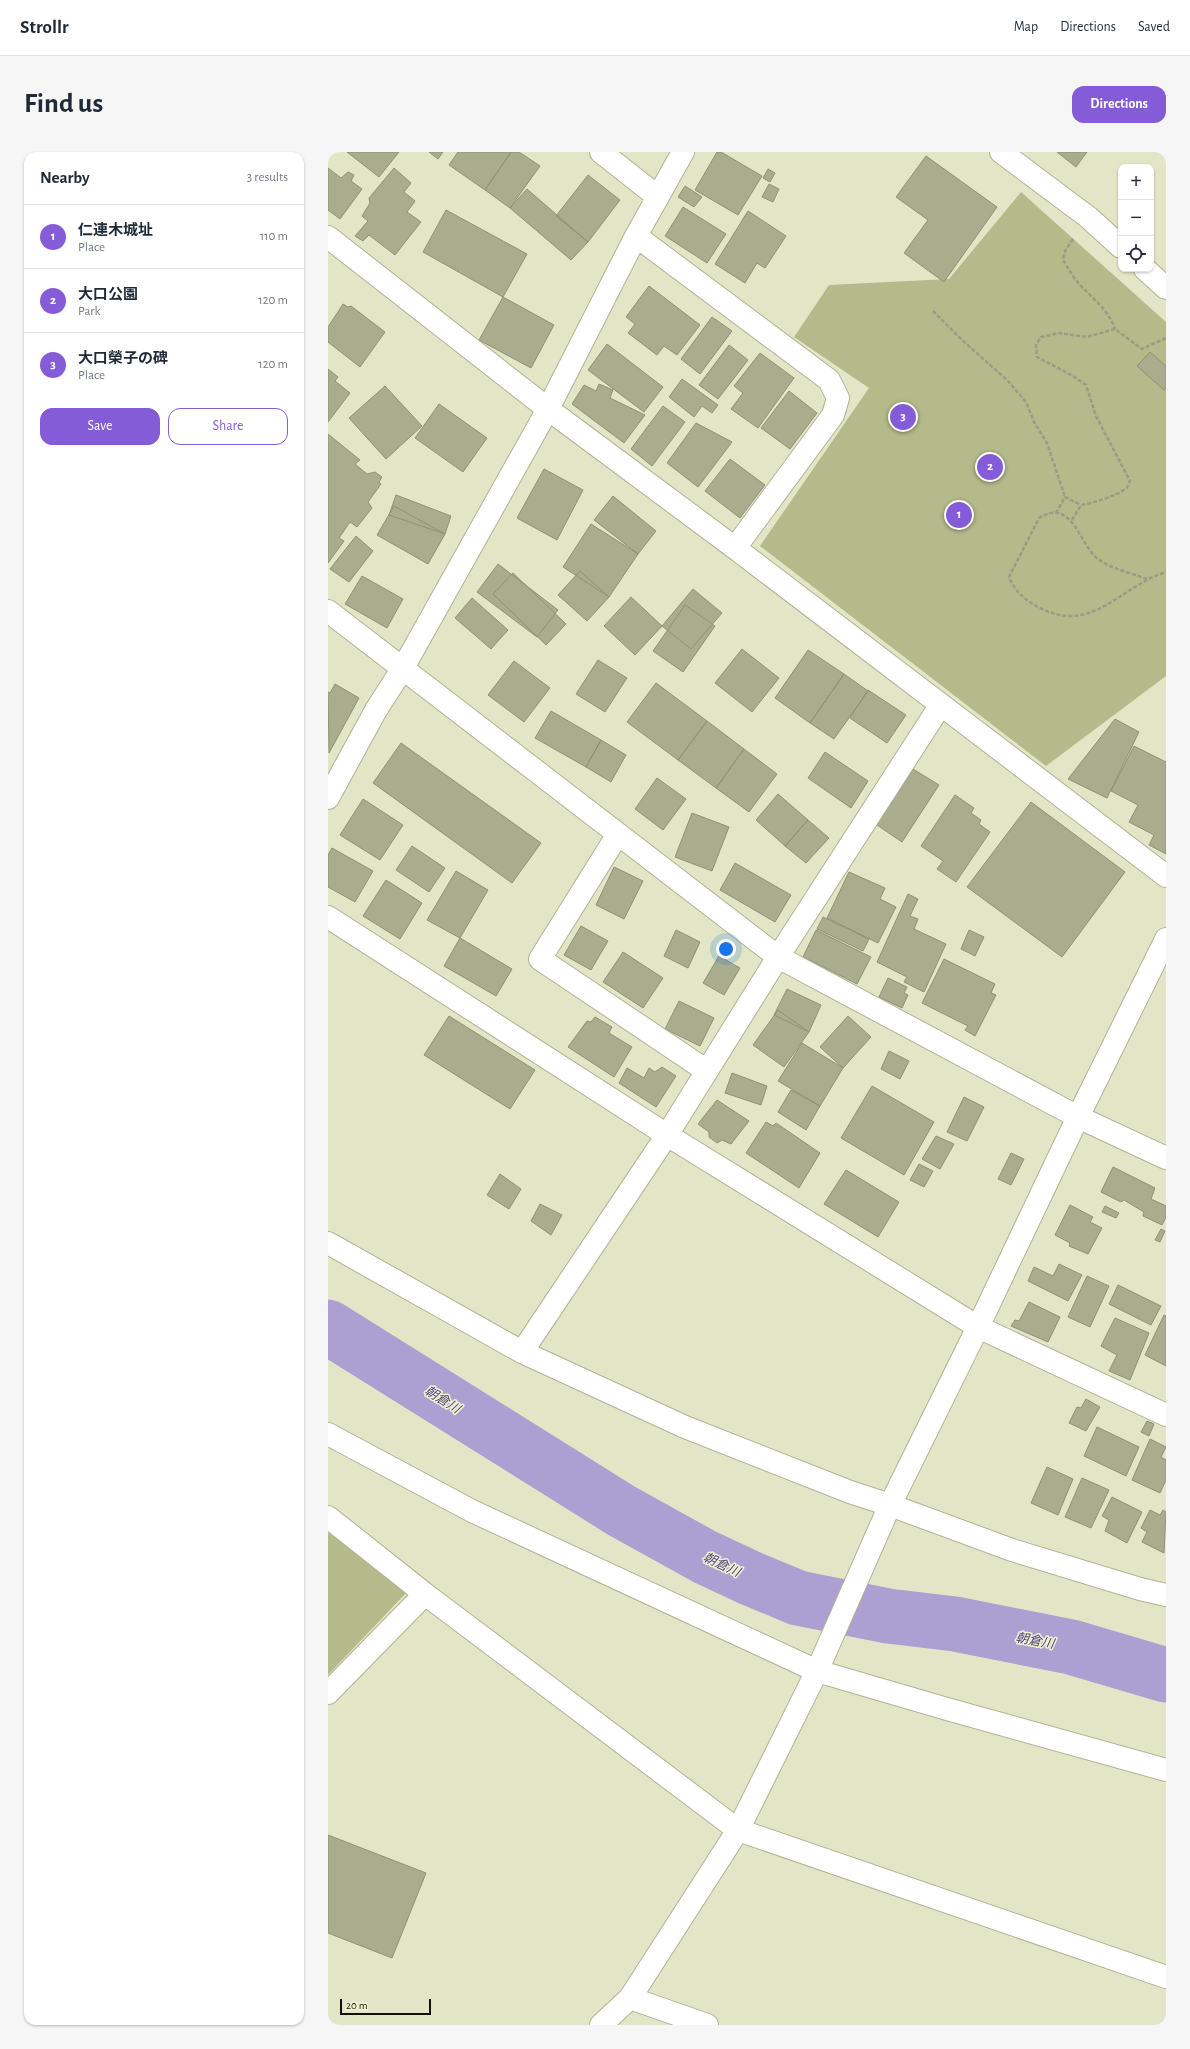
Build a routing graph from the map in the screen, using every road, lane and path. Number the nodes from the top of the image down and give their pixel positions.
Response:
1 (601, 152) edge
2 (683, 152) edge
3 (1001, 152) edge
4 (658, 197) junction
5 (1088, 217) junction
6 (636, 236) junction
7 (328, 237) edge
8 (1118, 244) edge
9 (1148, 272) edge
10 (1166, 288) edge
11 (933, 311) dead end
12 (1115, 329) junction
13 (1166, 338) edge
14 (548, 410) junction
15 (1065, 497) junction
16 (1080, 504) junction
17 (1056, 513) junction
18 (1072, 520) junction
19 (735, 548) junction
20 (1166, 572) edge
21 (1147, 579) junction
22 (328, 611) edge
23 (403, 668) junction
24 (940, 706) junction
25 (328, 798) edge
26 (618, 834) junction
27 (1166, 876) edge
28 (328, 917) edge
29 (1166, 939) edge
30 (778, 958) junction
31 (707, 1071) junction
32 (1078, 1117) junction
33 (667, 1135) junction
34 (1166, 1158) edge
35 (328, 1243) edge
36 (978, 1327) junction
37 (522, 1352) junction
38 (1166, 1415) edge
39 (328, 1434) edge
40 (888, 1512) junction
41 (328, 1518) edge
42 (425, 1594) junction
43 (1166, 1594) edge
44 (820, 1663) junction
45 (328, 1693) edge
46 (1166, 1770) edge
47 (738, 1830) junction
48 (1166, 1977) edge
49 (630, 1998) junction
50 (601, 2025) edge
51 (707, 2025) edge

1 - 4 street
2 - 4 street
3 - 5 street
4 - 6 street
5 - 8 street
5 - 12 path
6 - 14 street
6 - 19 street
7 - 14 street
9 - 10 street
11 - 15 path
12 - 13 path
12 - 16 path
14 - 19 street
14 - 23 street
15 - 16 path
15 - 17 path
16 - 18 path
17 - 18 path
17 - 21 path
18 - 21 path
19 - 24 street
20 - 21 path
22 - 23 street
23 - 25 street
23 - 26 street
24 - 27 street
24 - 30 street
26 - 30 street
26 - 31 street
28 - 33 street
29 - 32 street
30 - 31 street
30 - 32 street
31 - 33 street
32 - 34 street
32 - 36 street
33 - 36 street
33 - 37 street
35 - 37 street
36 - 38 street
36 - 40 street
37 - 40 street
39 - 44 street
40 - 43 street
40 - 44 street
41 - 42 street
42 - 45 street
42 - 47 street
44 - 46 street
44 - 47 street
47 - 48 street
47 - 49 street
49 - 50 street
49 - 51 street

